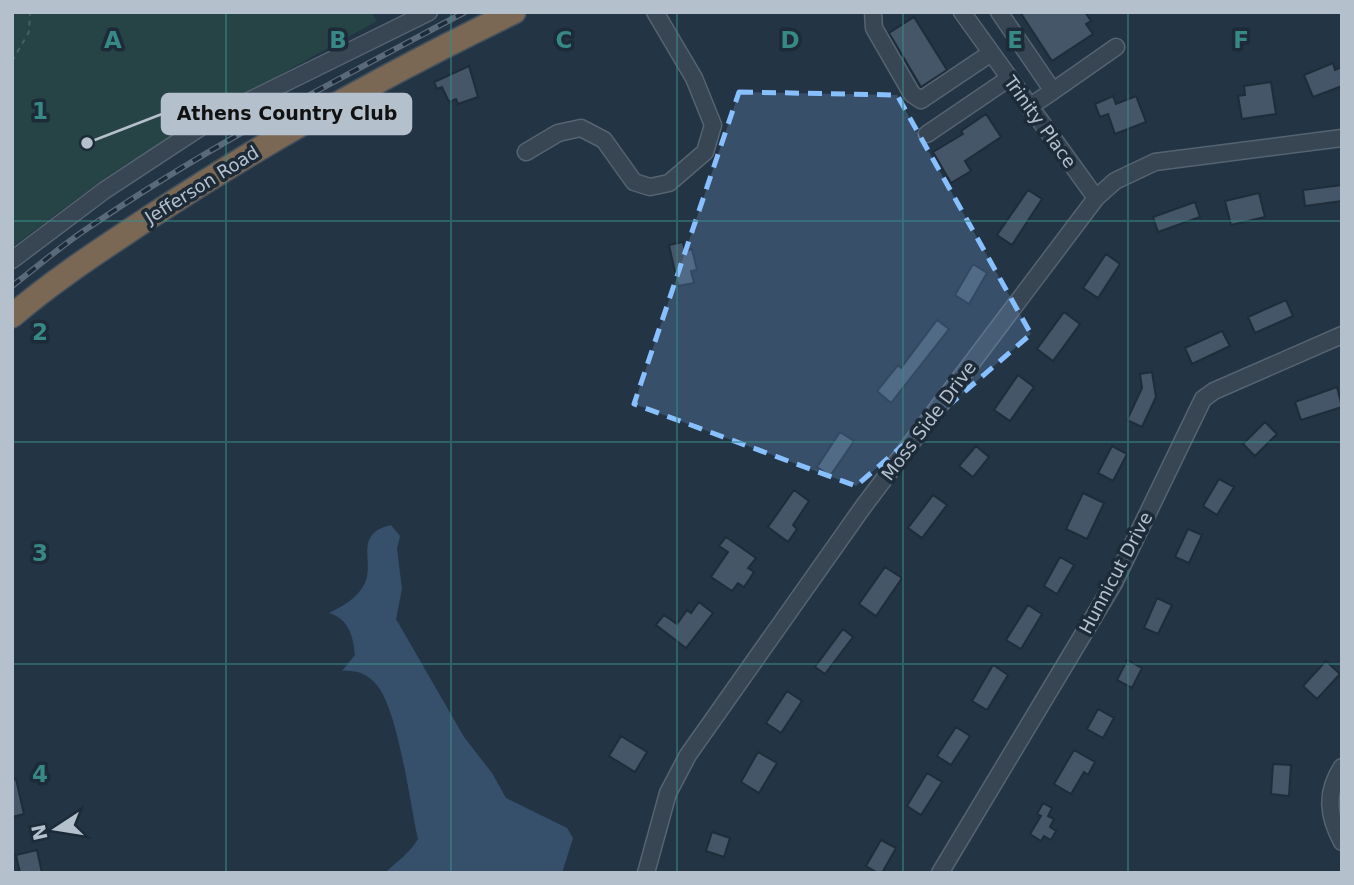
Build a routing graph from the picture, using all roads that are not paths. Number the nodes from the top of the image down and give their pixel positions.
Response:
1 (429, 12) edge
2 (514, 12) edge
3 (655, 12) edge
4 (873, 12) edge
5 (962, 12) edge
6 (999, 12) edge
7 (1116, 47) dead end
8 (990, 53) junction
9 (1009, 79) junction
10 (1053, 91) junction
11 (1028, 107) junction
12 (927, 134) dead end
13 (1342, 138) edge
14 (526, 152) dead end
15 (1096, 198) junction
16 (12, 260) edge
17 (12, 316) edge
18 (1342, 335) edge
19 (1342, 767) edge
20 (1342, 842) edge
21 (646, 873) edge
22 (940, 873) edge

1 - 16 street
2 - 17 highway, Jefferson Road
3 - 14 street
4 - 8 street
5 - 8 street, Trinity Place
6 - 10 street
7 - 10 street
8 - 9 street, Trinity Place
9 - 11 street, Trinity Place
9 - 12 street
10 - 11 street
11 - 15 street, Trinity Place
13 - 15 street, Moss Side Drive
15 - 21 street, Moss Side Drive
18 - 22 street, Hunnicut Drive
19 - 20 street

